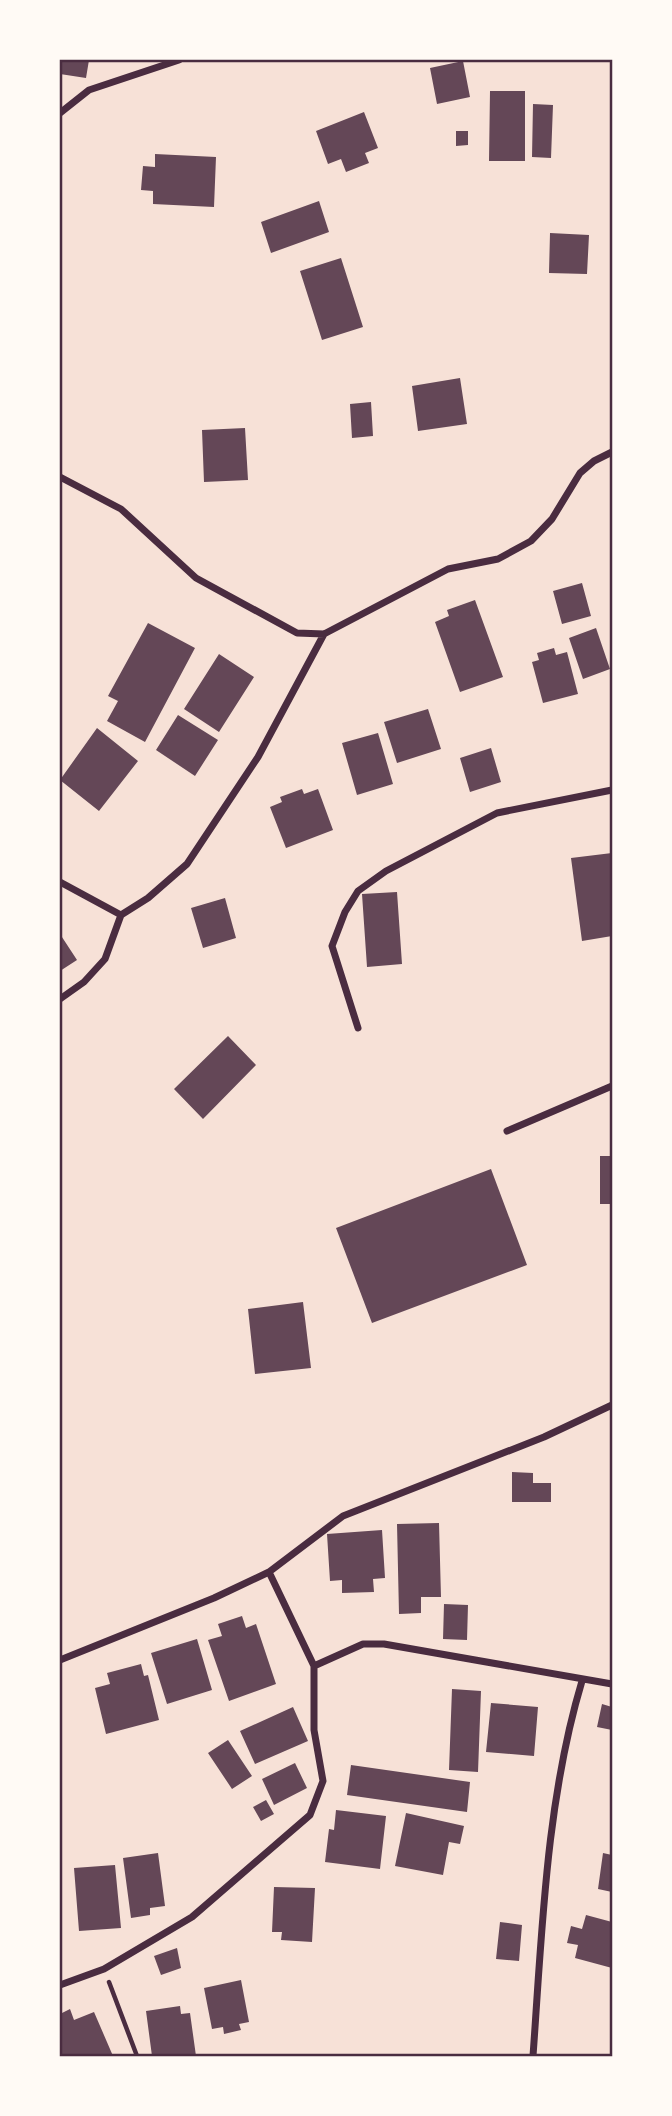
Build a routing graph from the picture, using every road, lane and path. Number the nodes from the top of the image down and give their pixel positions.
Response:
1 (179, 60) edge
2 (60, 113) edge
3 (612, 452) edge
4 (60, 477) edge
5 (324, 634) junction
6 (612, 790) edge
7 (60, 882) edge
8 (121, 915) junction
9 (60, 999) edge
10 (358, 1028) dead end
11 (612, 1086) edge
12 (507, 1131) dead end
13 (612, 1405) edge
14 (269, 1572) junction
15 (60, 1660) edge
16 (314, 1666) junction
17 (582, 1681) junction
18 (612, 1684) edge
19 (104, 1969) junction
20 (60, 1985) edge
21 (137, 2056) edge
22 (533, 2056) edge

1 - 2 street
3 - 5 street
4 - 5 street
5 - 8 street
6 - 10 street
7 - 8 street
8 - 9 street
11 - 12 street
13 - 14 street
14 - 15 street
14 - 16 street
16 - 17 street
16 - 19 street
17 - 18 street
17 - 22 street
19 - 20 street
19 - 21 path

